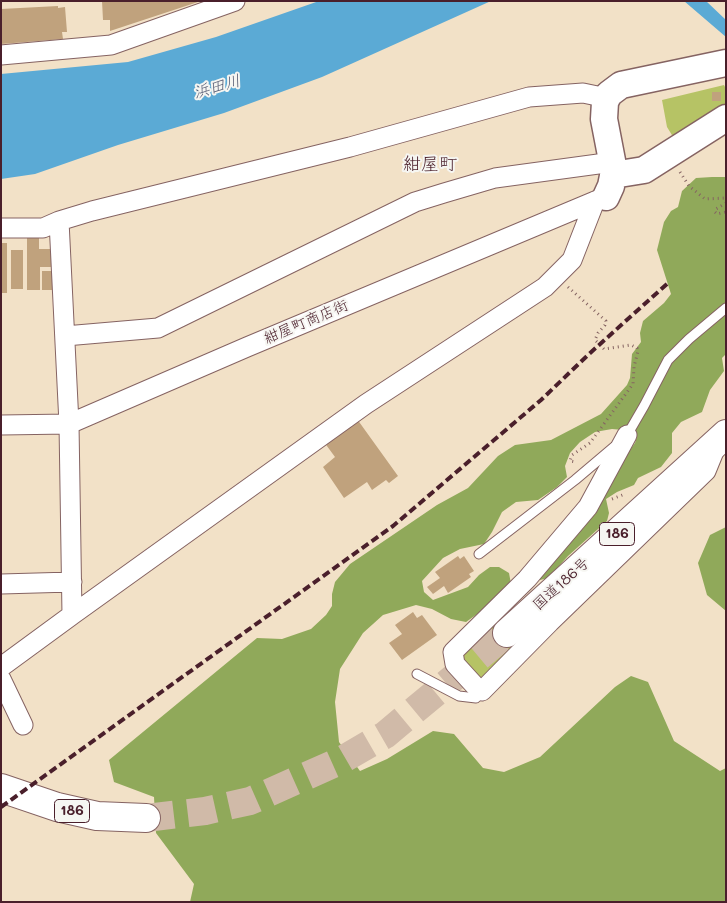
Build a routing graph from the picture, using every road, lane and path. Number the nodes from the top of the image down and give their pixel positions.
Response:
1 (235, 1) edge
2 (1, 55) edge
3 (726, 63) edge
4 (607, 98) junction
5 (726, 118) edge
6 (607, 184) junction
7 (690, 186) dead end
8 (726, 198) edge
9 (726, 203) edge
10 (726, 212) edge
11 (59, 221) junction
12 (1, 228) edge
13 (556, 276) junction
14 (726, 308) edge
15 (65, 336) junction
16 (69, 424) junction
17 (1, 425) edge
18 (627, 435) junction
19 (722, 438) edge
20 (597, 462) junction
21 (479, 554) dead end
22 (72, 582) junction
23 (1, 584) edge
24 (72, 615) junction
25 (507, 633) tunnel mouth
26 (1, 667) edge
27 (417, 674) dead end
28 (1, 679) edge
29 (482, 691) junction
30 (23, 725) dead end
31 (1, 788) edge
32 (146, 818) tunnel mouth

1 - 2 street
3 - 4 street
4 - 6 street
4 - 11 street
5 - 6 street
6 - 13 street
6 - 15 street
6 - 16 street, 紺屋町商店街
7 - 8 path
9 - 10 path
11 - 12 street
11 - 15 street
13 - 20 path
13 - 24 street
14 - 18 lane
15 - 16 street
16 - 17 street, 紺屋町商店街
16 - 22 street
18 - 20 lane
18 - 29 street
19 - 25 highway, 国道186号 / 186
19 - 29 street
20 - 21 lane
22 - 23 street
22 - 24 street
24 - 26 street
27 - 29 lane
28 - 30 street
31 - 32 highway, 186

